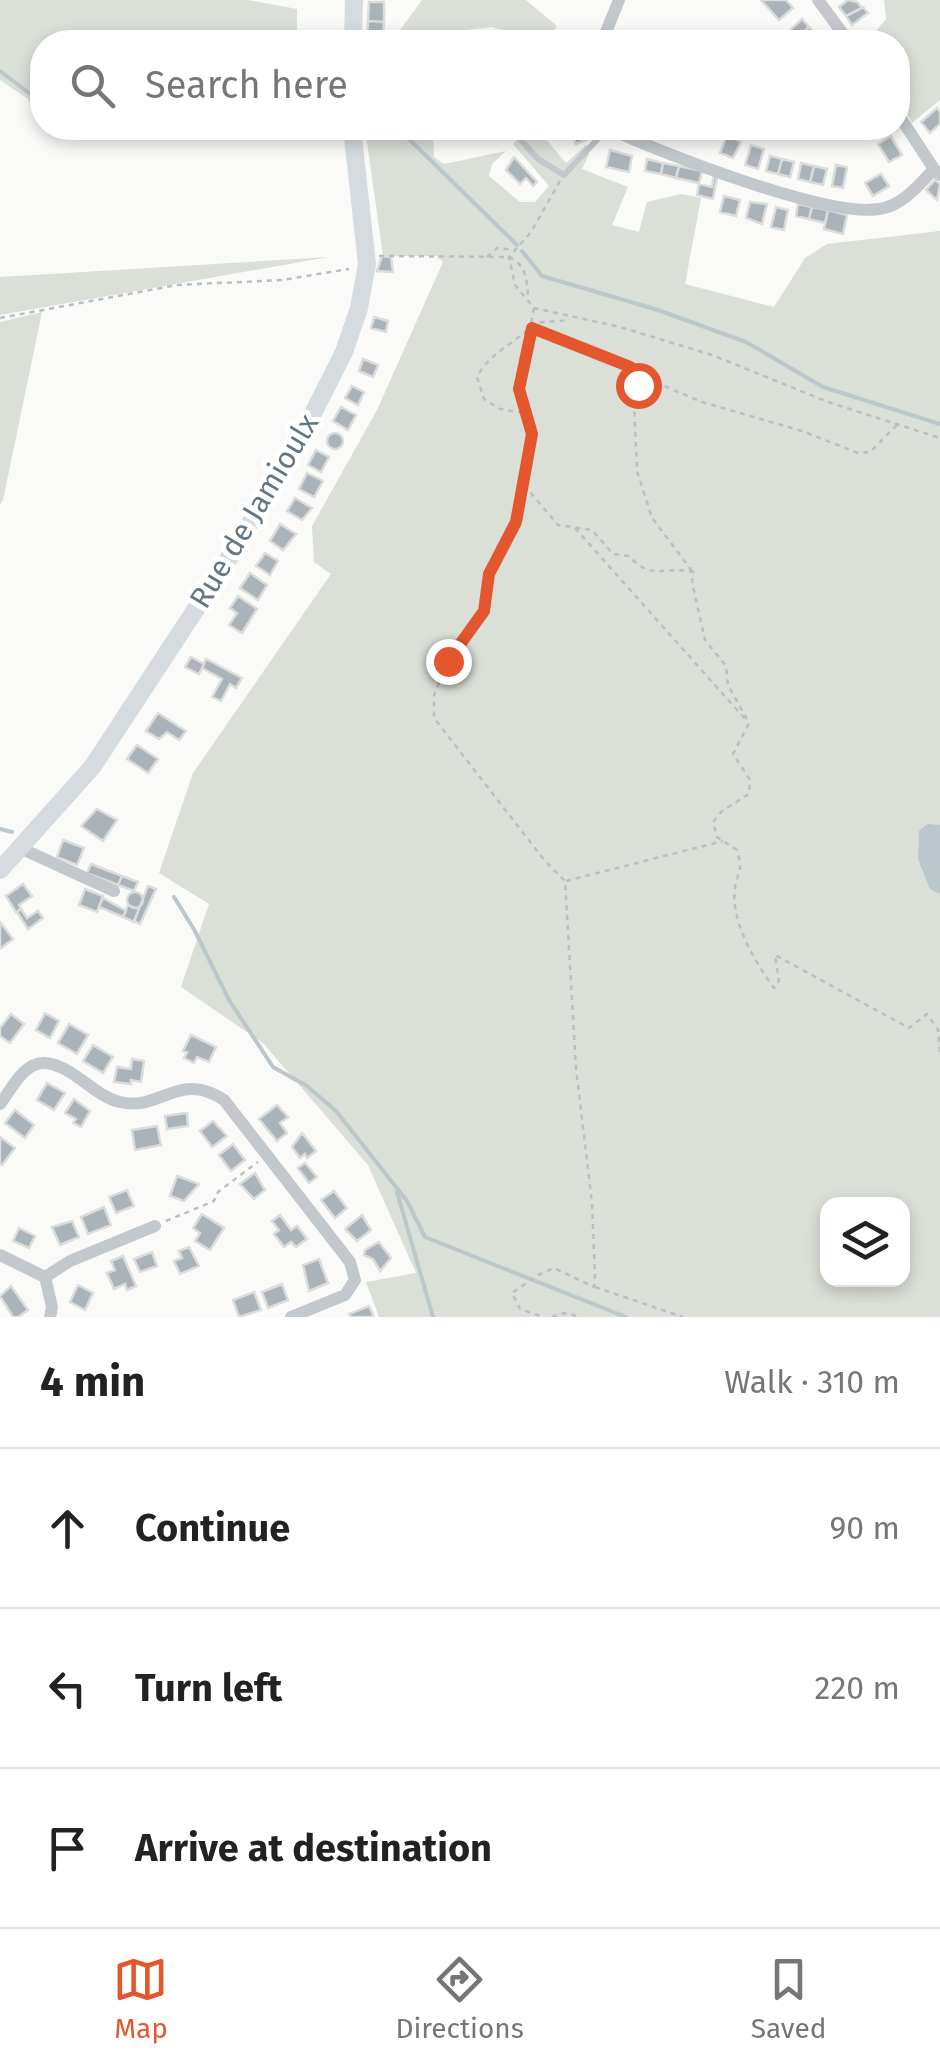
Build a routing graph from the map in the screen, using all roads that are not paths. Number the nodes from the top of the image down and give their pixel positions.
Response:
1 (354, 0) edge
2 (619, 0) edge
3 (818, 0) edge
4 (353, 30) edge
5 (607, 30) edge
6 (840, 30) edge
7 (910, 132) edge
8 (353, 140) edge
9 (521, 140) edge
10 (597, 140) edge
11 (640, 140) edge
12 (937, 172) edge
13 (20, 848) junction
14 (0, 870) edge
15 (114, 891) dead end
16 (0, 1104) edge
17 (155, 1226) road end
18 (0, 1255) edge
19 (45, 1277) junction
20 (50, 1317) edge
21 (291, 1317) edge

1 - 4 street
2 - 5 street
3 - 6 street
7 - 12 street
8 - 13 street, Rue de Jamioulx
9 - 10 lane
11 - 12 street
13 - 14 street, Rue de Jamioulx
13 - 15 street
16 - 21 street
17 - 19 street
18 - 19 street
19 - 20 street

